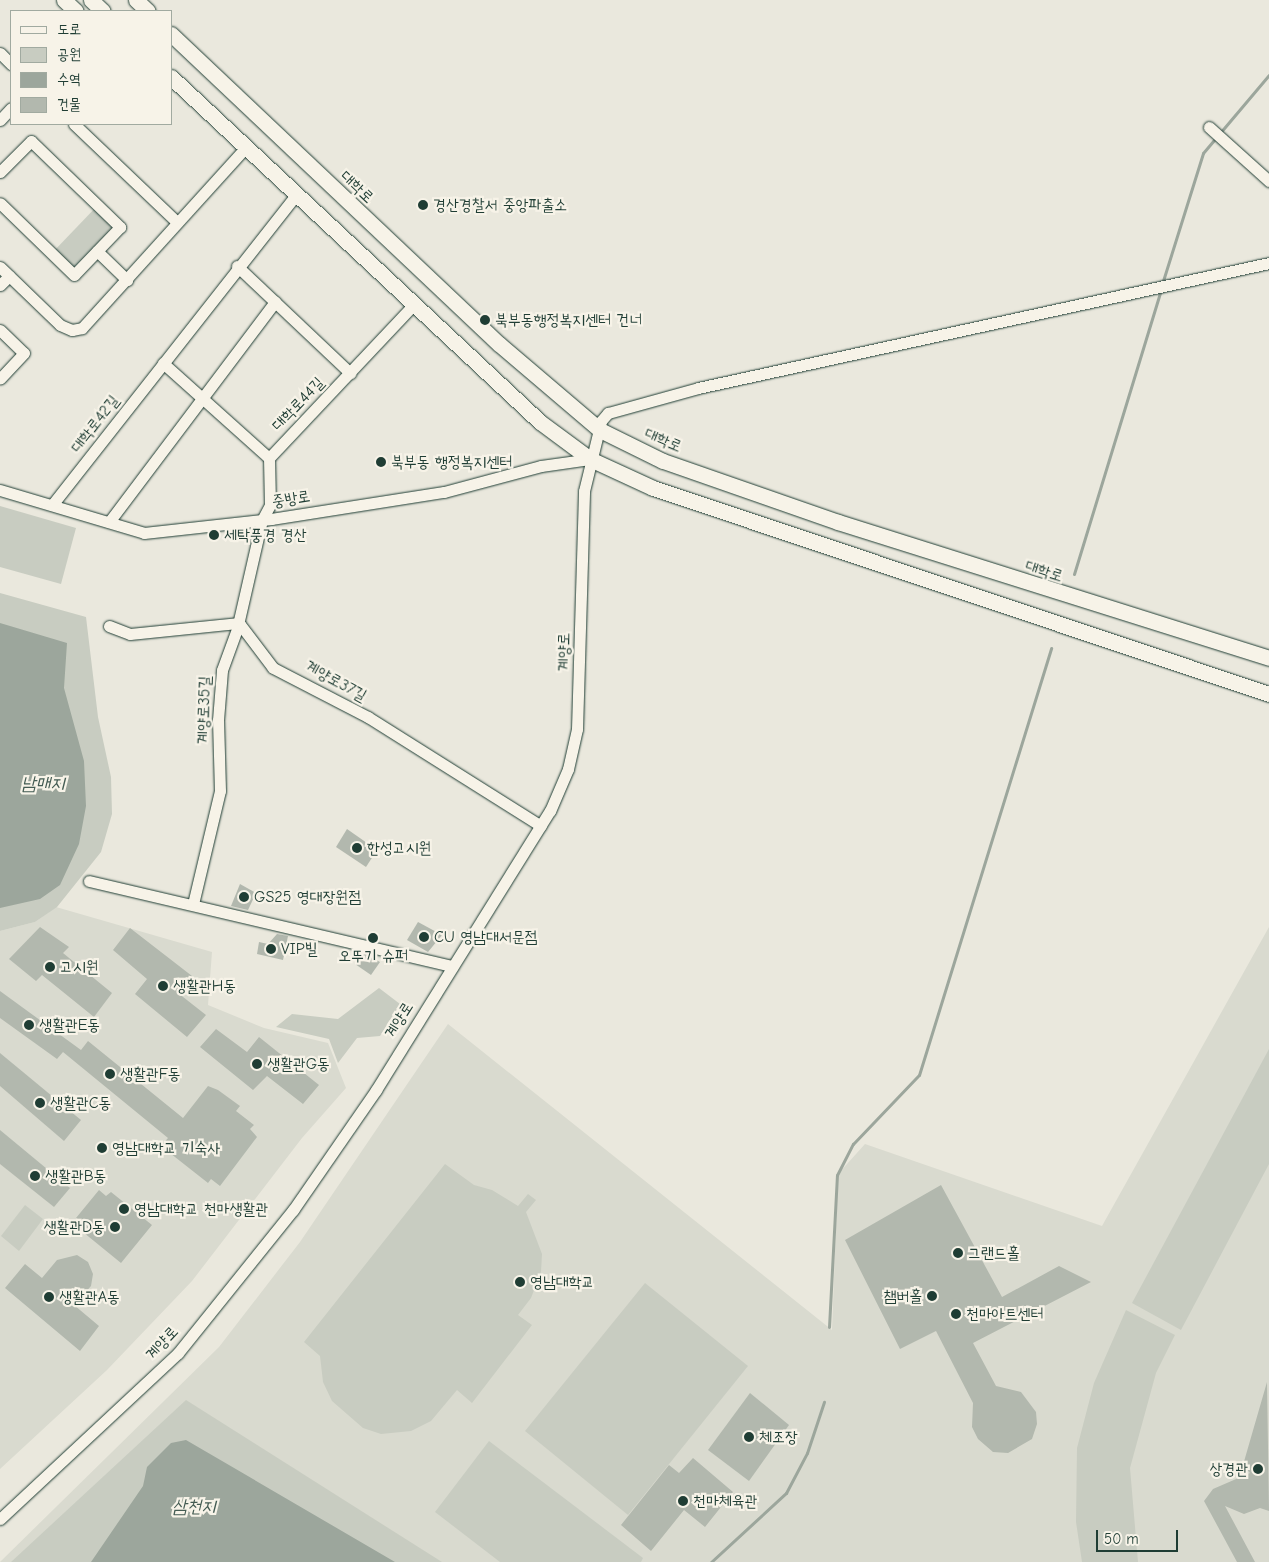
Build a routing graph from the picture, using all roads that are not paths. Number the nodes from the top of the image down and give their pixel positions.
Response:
1 (64, 0) edge
2 (91, 0) edge
3 (136, 0) edge
4 (75, 10) edge
5 (102, 10) edge
6 (147, 10) edge
7 (172, 35) edge
8 (0, 53) edge
9 (10, 63) edge
10 (172, 78) edge
11 (172, 90) edge
12 (199, 104) junction
13 (10, 109) edge
14 (0, 120) edge
15 (75, 125) edge
16 (1209, 127) dead end
17 (246, 148) junction
18 (2, 165) edge
19 (1269, 181) edge
20 (295, 196) junction
21 (0, 203) edge
22 (177, 222) junction
23 (97, 251) junction
24 (1269, 263) edge
25 (237, 266) junction
26 (0, 267) edge
27 (9, 276) junction
28 (127, 280) junction
29 (0, 285) edge
30 (275, 302) junction
31 (413, 305) junction
32 (0, 330) edge
33 (163, 363) junction
34 (350, 373) junction
35 (0, 379) edge
36 (203, 397) junction
37 (600, 430) junction
38 (269, 458) junction
39 (590, 459) junction
40 (0, 490) edge
41 (52, 505) junction
42 (262, 520) junction
43 (109, 522) junction
44 (239, 623) junction
45 (110, 626) dead end
46 (1268, 655) edge
47 (1269, 694) edge
48 (541, 826) junction
49 (89, 881) dead end
50 (193, 904) junction
51 (452, 966) junction
52 (0, 1519) edge

1 - 4 main road
2 - 5 main road
3 - 6 main road
7 - 37 main road, 대학로
8 - 9 street
10 - 12 main road
11 - 12 main road
12 - 17 main road
13 - 14 street
15 - 22 street
16 - 19 street
17 - 20 main road
17 - 22 street
18 - 23 street
20 - 25 street, 대학로42길
20 - 31 main road
21 - 23 street
22 - 28 street
23 - 28 street
24 - 37 street, 계양로
25 - 30 street
25 - 33 street, 대학로42길
26 - 27 street
27 - 28 street
27 - 29 street
30 - 34 street
30 - 36 street
31 - 34 street, 대학로44길
31 - 39 main road
32 - 35 street
33 - 36 street
33 - 41 street, 대학로42길
34 - 38 street, 대학로44길
36 - 38 street
36 - 43 street
37 - 39 street, 계양로
37 - 46 main road, 대학로
38 - 42 street
39 - 42 street, 중방로
39 - 47 main road
39 - 48 street, 계양로
40 - 41 street, 중방로
41 - 43 street, 중방로
42 - 43 street, 중방로
42 - 44 street, 계양로35길
44 - 45 street
44 - 48 street, 계양로37길
44 - 50 street, 계양로35길
48 - 51 street, 계양로
49 - 50 street
50 - 51 street
51 - 52 street, 계양로

